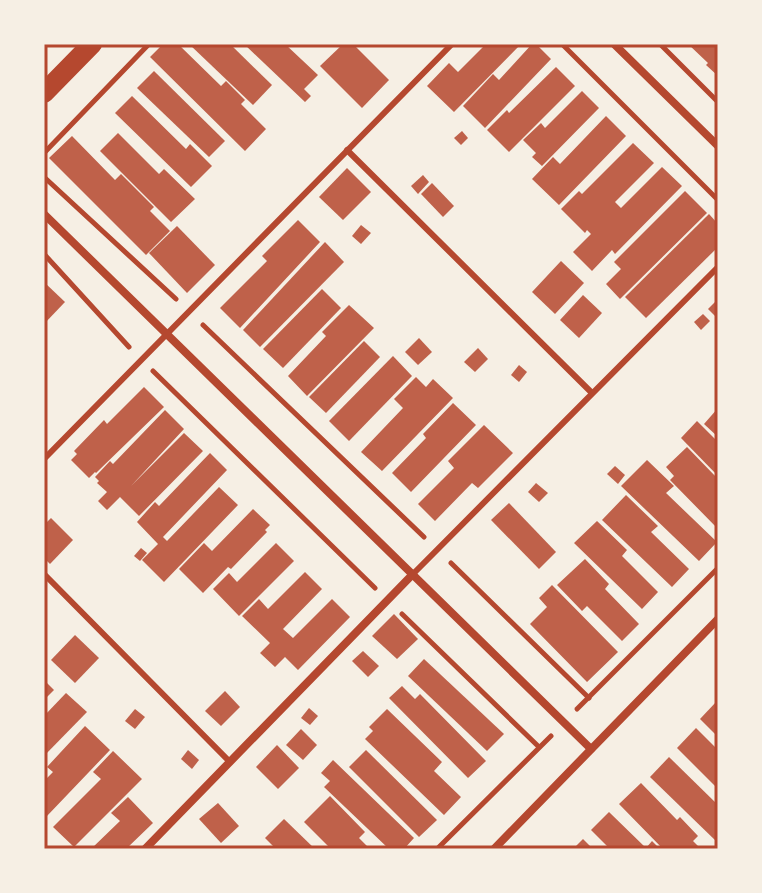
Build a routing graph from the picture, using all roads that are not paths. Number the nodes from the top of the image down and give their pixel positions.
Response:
1 (92, 44) edge
2 (452, 44) edge
3 (614, 44) edge
4 (44, 93) edge
5 (718, 146) edge
6 (347, 150) junction
7 (44, 214) edge
8 (718, 267) edge
9 (167, 334) junction
10 (592, 393) junction
11 (44, 459) edge
12 (44, 574) edge
13 (413, 574) junction
14 (718, 619) edge
15 (591, 749) junction
16 (230, 762) junction
17 (145, 849) edge
18 (494, 849) edge

1 - 4 main road
2 - 6 lane
3 - 5 street
6 - 9 lane
6 - 10 lane
7 - 9 street
8 - 10 lane
9 - 11 lane
9 - 13 street
10 - 13 lane
12 - 16 lane
13 - 15 street
13 - 16 street
14 - 15 street
15 - 18 street
16 - 17 street

